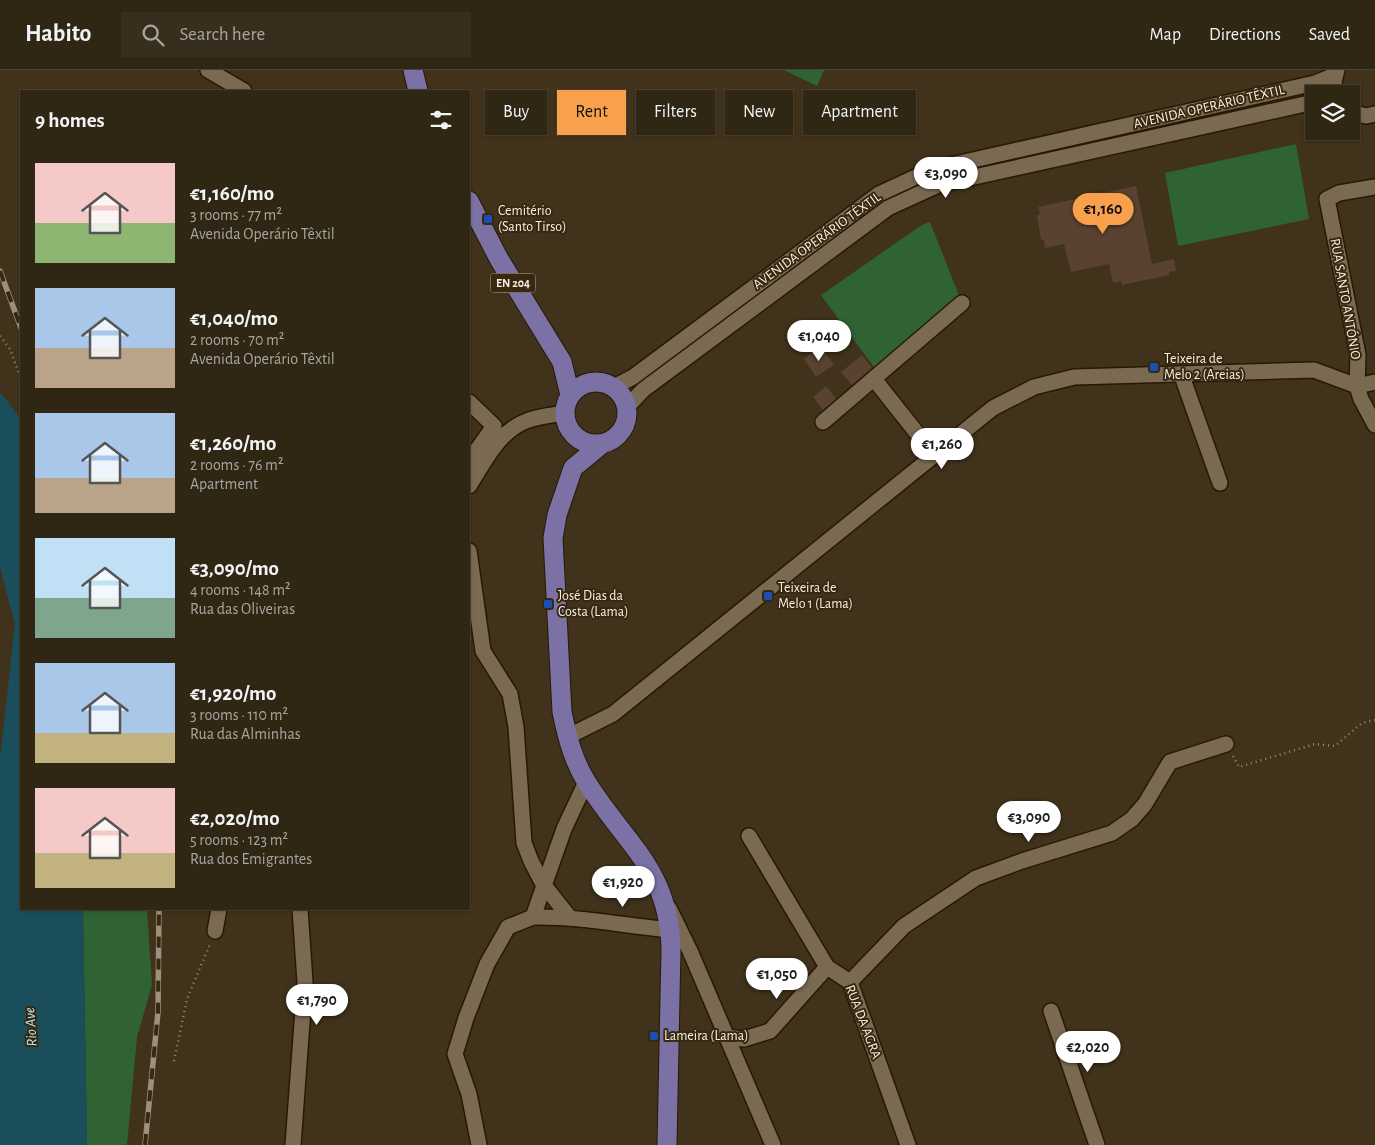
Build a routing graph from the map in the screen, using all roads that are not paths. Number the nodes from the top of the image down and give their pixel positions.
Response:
1 (208, 70) edge
2 (413, 70) edge
3 (1336, 73) edge
4 (242, 90) edge
5 (418, 90) edge
6 (1305, 104) edge
7 (1360, 114) edge
8 (1375, 114) edge
9 (1375, 187) edge
10 (470, 203) edge
11 (962, 303) dead end
12 (562, 362) junction
13 (1183, 374) junction
14 (874, 379) junction
15 (590, 382) junction
16 (1375, 382) edge
17 (1357, 386) junction
18 (614, 387) junction
19 (470, 403) edge
20 (627, 407) junction
21 (568, 413) junction
22 (823, 422) dead end
23 (1375, 425) edge
24 (602, 444) junction
25 (935, 456) junction
26 (470, 460) edge
27 (573, 468) junction
28 (1220, 483) dead end
29 (470, 484) edge
30 (470, 558) edge
31 (567, 737) junction
32 (1226, 744) road end
33 (586, 782) junction
34 (749, 836) dead end
35 (543, 884) junction
36 (664, 897) junction
37 (219, 910) edge
38 (300, 910) edge
39 (532, 917) junction
40 (570, 918) junction
41 (671, 930) junction
42 (215, 931) road end
43 (827, 967) junction
44 (850, 982) junction
45 (1051, 1011) dead end
46 (726, 1037) junction
47 (294, 1145) edge
48 (480, 1145) edge
49 (667, 1145) edge
50 (773, 1145) edge
51 (908, 1145) edge
52 (1097, 1145) edge

1 - 4 street
2 - 5 main road
3 - 18 street, AVENIDA OPERÁRIO TÊXTIL
6 - 20 street, AVENIDA OPERÁRIO TÊXTIL
7 - 8 street
9 - 17 street, RUA SANTO ANTÓNIO
10 - 12 main road, EN 204
11 - 14 street
12 - 15 main road, EN 204
12 - 21 main road, EN 204
13 - 17 street
13 - 25 street
13 - 28 street
14 - 22 street
14 - 25 street
15 - 18 main road, EN 204
15 - 21 main road
16 - 17 street
17 - 23 street, RUA SANTO ANTÓNIO
18 - 20 main road
19 - 26 street
20 - 24 main road
21 - 24 main road
21 - 27 main road, EN 204
21 - 29 street
24 - 27 main road
25 - 31 street
27 - 31 main road, EN 204
30 - 35 street
31 - 33 main road, EN 204
32 - 44 street
33 - 35 street
33 - 36 main road, EN 204
34 - 43 street, RUA DA AGRA
35 - 39 street
35 - 40 street
36 - 41 main road, EN 204
36 - 46 street
37 - 42 street
38 - 47 street
39 - 40 street
39 - 48 street
40 - 41 street
41 - 49 main road, EN 204
43 - 44 street, RUA DA AGRA
43 - 46 street
44 - 51 street, RUA DA AGRA
45 - 52 street
46 - 50 street

